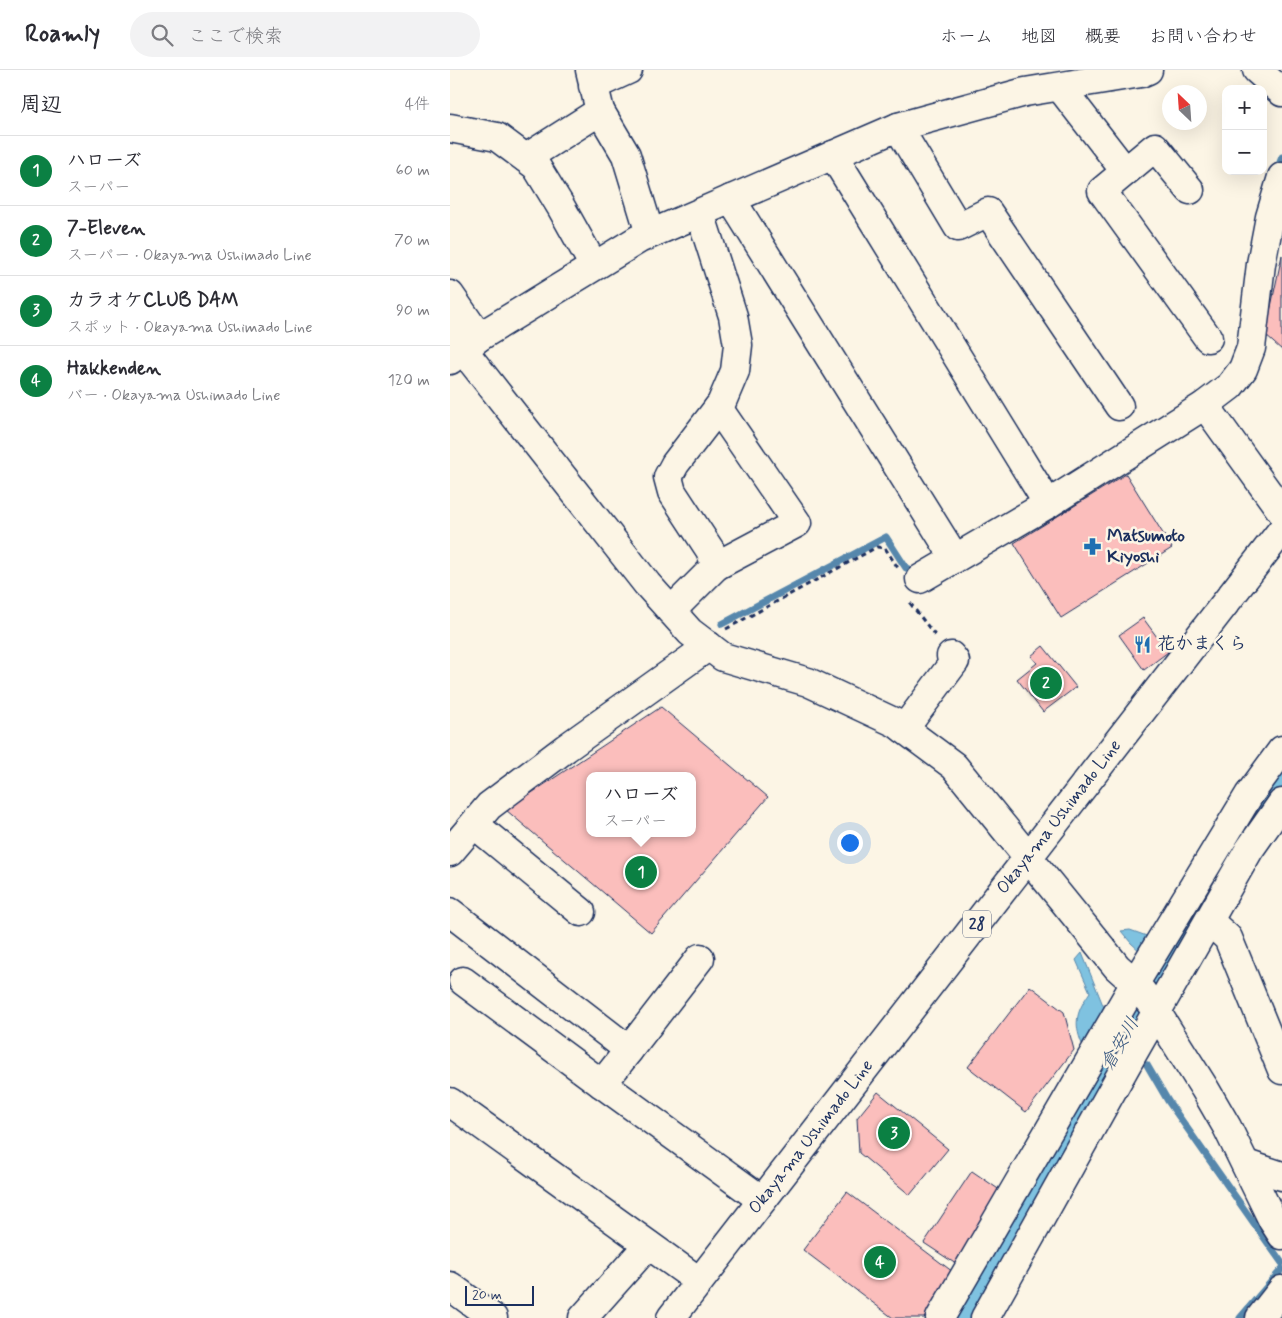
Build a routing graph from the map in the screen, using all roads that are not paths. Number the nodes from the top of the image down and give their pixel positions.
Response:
1 (628, 70) edge
2 (1148, 70) edge
3 (1257, 70) edge
4 (1029, 80) edge
5 (1060, 87) junction
6 (594, 89) edge
7 (1282, 92) edge
8 (898, 127) junction
9 (450, 128) edge
10 (833, 155) junction
11 (526, 158) junction
12 (1125, 171) junction
13 (1282, 177) edge
14 (1190, 190) dead end
15 (731, 199) junction
16 (700, 213) junction
17 (650, 234) junction
18 (594, 266) junction
19 (450, 295) edge
20 (1208, 338) dead end
21 (461, 345) edge
22 (1205, 404) junction
23 (1119, 406) dead end
24 (718, 408) junction
25 (1045, 500) junction
26 (1282, 512) edge
27 (1282, 530) edge
28 (948, 546) dead end
29 (716, 566) junction
30 (920, 580) road end
31 (671, 611) junction
32 (709, 646) junction
33 (951, 656) road end
34 (904, 729) junction
35 (1282, 750) edge
36 (1282, 803) edge
37 (474, 824) junction
38 (450, 852) edge
39 (1028, 858) junction
40 (450, 912) edge
41 (581, 912) dead end
42 (1209, 921) junction
43 (700, 958) dead end
44 (463, 981) dead end
45 (1146, 998) junction
46 (629, 1050) junction
47 (1282, 1070) edge
48 (602, 1084) junction
49 (450, 1102) edge
50 (1246, 1164) junction
51 (1282, 1176) edge
52 (762, 1200) junction
53 (1282, 1235) edge
54 (648, 1245) junction
55 (699, 1281) junction
56 (450, 1286) edge
57 (1282, 1290) edge
58 (493, 1318) edge
59 (583, 1318) edge
60 (671, 1318) edge
61 (940, 1318) edge
62 (985, 1318) edge
63 (1260, 1318) edge

1 - 6 street
2 - 5 street
3 - 7 street
4 - 5 street
4 - 8 street
5 - 12 street
6 - 11 street
6 - 17 street
8 - 10 street
8 - 23 street
9 - 11 street
10 - 15 street
10 - 25 street
11 - 18 street
12 - 14 street
12 - 20 street
13 - 22 street
15 - 16 street
15 - 28 street
16 - 17 street
16 - 24 street
17 - 18 street
18 - 21 street
19 - 21 street
21 - 31 street
22 - 25 street
22 - 26 street
24 - 29 street
24 - 29 street
25 - 30 street
27 - 39 street, Okayama Ushimado Line / 28
29 - 31 street
31 - 32 street
32 - 34 street
32 - 37 street
33 - 34 street
34 - 39 street
35 - 45 street
36 - 42 street
37 - 38 street
37 - 41 street
39 - 45 street
39 - 52 street, Okayama Ushimado Line / 28
40 - 46 street
42 - 45 street
42 - 47 street
43 - 46 street
44 - 48 street
45 - 50 street
45 - 61 street
45 - 62 street
46 - 48 street
48 - 52 street
49 - 54 street
50 - 51 street
50 - 53 street
52 - 55 street, Okayama Ushimado Line / 28
54 - 55 street
54 - 59 street
55 - 60 street, Okayama Ushimado Line / 28
56 - 58 street
57 - 63 street

